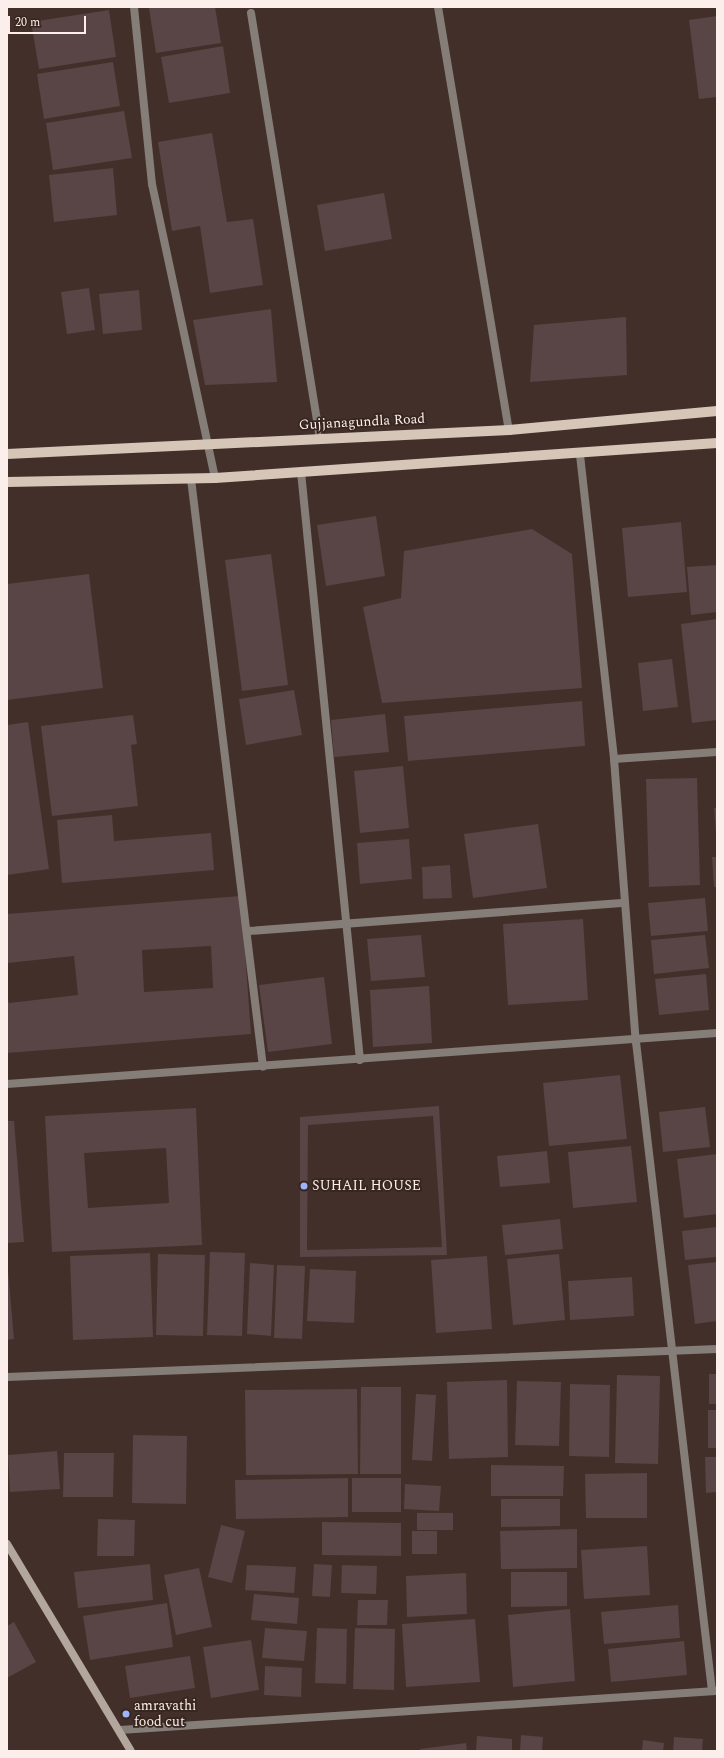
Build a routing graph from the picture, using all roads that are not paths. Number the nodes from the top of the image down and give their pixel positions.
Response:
1 (134, 7) edge
2 (438, 7) edge
3 (251, 13) dead end
4 (717, 411) edge
5 (509, 430) junction
6 (320, 438) junction
7 (717, 443) edge
8 (210, 444) junction
9 (7, 454) edge
10 (580, 455) junction
11 (301, 472) junction
12 (215, 478) junction
13 (191, 479) junction
14 (7, 482) edge
15 (717, 752) edge
16 (614, 759) junction
17 (625, 903) junction
18 (346, 924) junction
19 (249, 930) junction
20 (717, 1033) edge
21 (636, 1042) junction
22 (360, 1060) junction
23 (263, 1067) junction
24 (7, 1084) edge
25 (717, 1349) edge
26 (674, 1351) junction
27 (7, 1376) edge
28 (7, 1544) edge
29 (715, 1691) edge
30 (120, 1730) junction
31 (131, 1751) edge

1 - 8 street
2 - 5 street
3 - 6 street
4 - 5 main road, Gujjanagundla Road
5 - 6 main road, Gujjanagundla Road
6 - 8 main road, Gujjanagundla Road
7 - 10 main road
8 - 9 main road, Gujjanagundla Road
8 - 12 street
10 - 11 main road
10 - 16 street
11 - 12 main road
11 - 18 street
12 - 13 main road
13 - 14 main road
13 - 19 street
15 - 16 street
16 - 17 street
17 - 18 street
17 - 21 street
18 - 19 street
18 - 22 street
19 - 23 street
20 - 21 street
21 - 22 street
21 - 26 street
22 - 23 street
23 - 24 street
25 - 26 street
26 - 27 street
26 - 29 street
28 - 30 street
29 - 30 street
30 - 31 street

